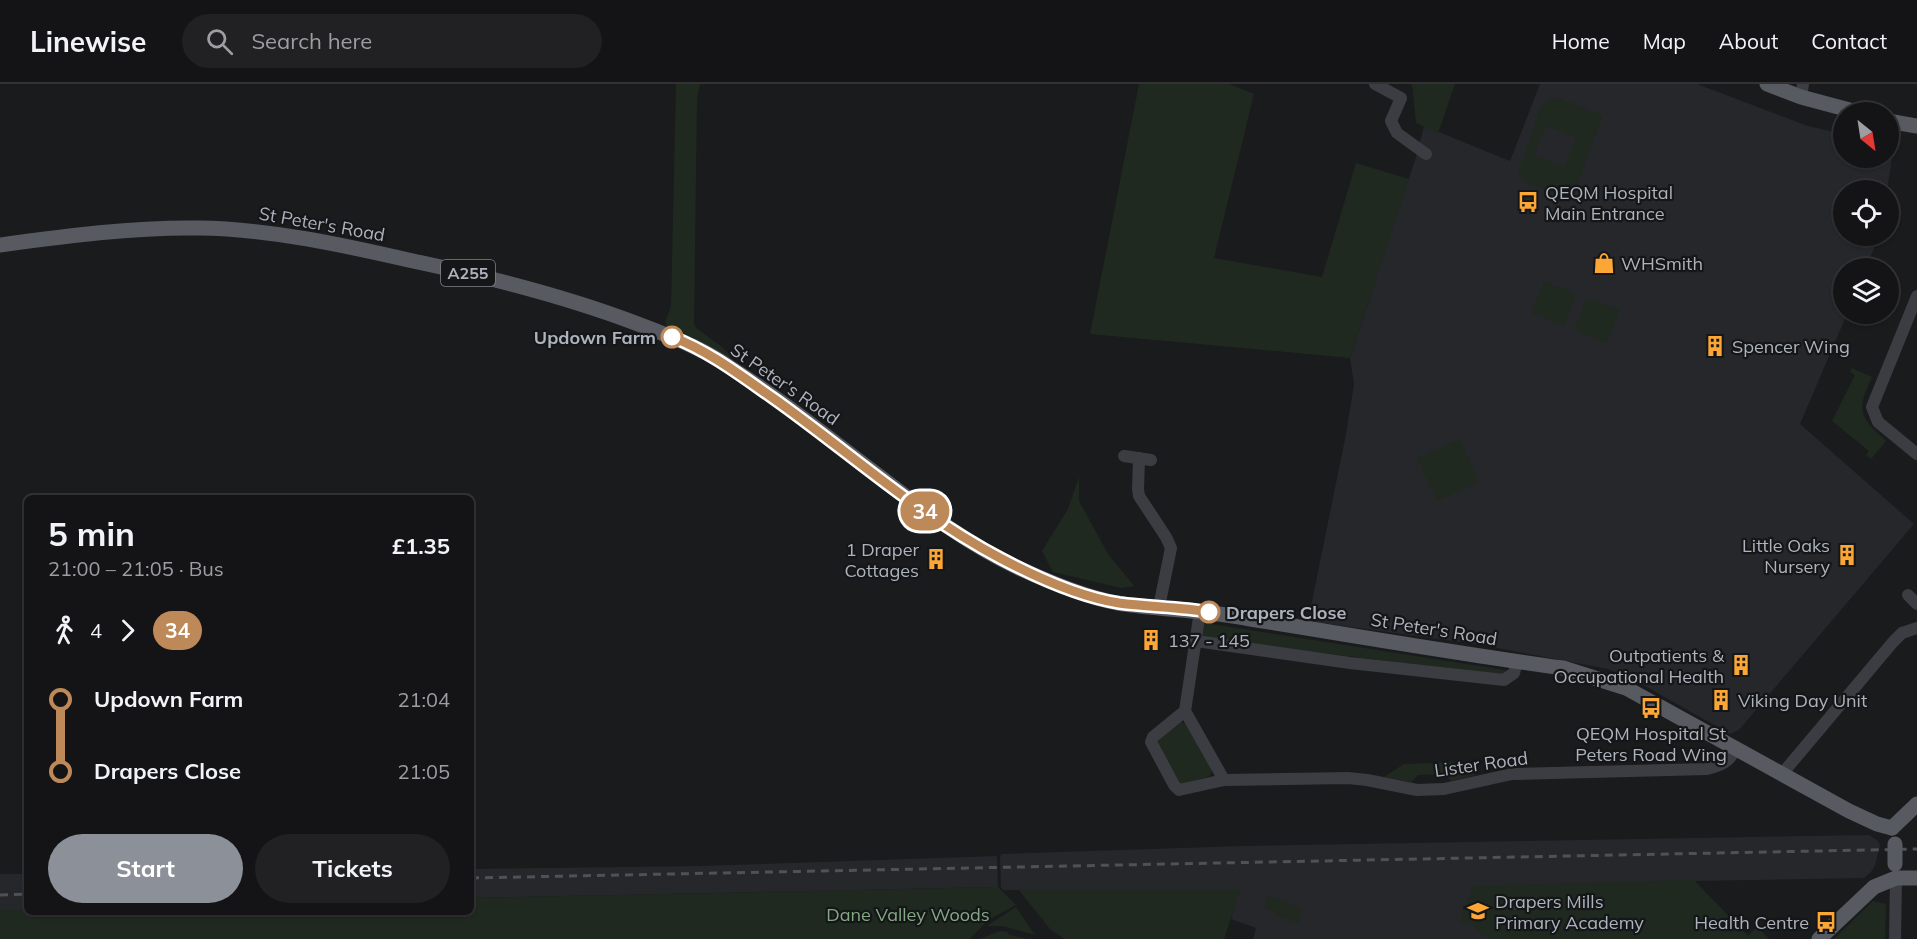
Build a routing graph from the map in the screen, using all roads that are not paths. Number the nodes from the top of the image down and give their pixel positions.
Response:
1 (1375, 84) edge
2 (1767, 84) edge
3 (1802, 90) edge
4 (1833, 102) edge
5 (1899, 123) edge
6 (1917, 126) edge
7 (1426, 154) dead end
8 (0, 245) edge
9 (1917, 296) edge
10 (1917, 454) edge
11 (1124, 456) dead end
12 (1908, 595) dead end
13 (1917, 604) edge
14 (1160, 607) junction
15 (1200, 611) junction
16 (1917, 628) edge
17 (1196, 641) junction
18 (1517, 662) junction
19 (1185, 711) junction
20 (1736, 749) junction
21 (1782, 774) junction
22 (1224, 780) junction
23 (1917, 804) edge
24 (1892, 828) junction
25 (1896, 871) junction
26 (1917, 878) edge
27 (1819, 939) edge
28 (1895, 939) edge

1 - 7 street
2 - 3 main road
3 - 4 main road
5 - 6 main road
8 - 14 main road, St Peter's Road / A255
9 - 10 street
11 - 14 street
12 - 13 street
14 - 15 main road, St Peter's Road / A255
15 - 17 street
15 - 18 main road, St Peter's Road / A255
16 - 21 street
17 - 18 street, St Peter's Road
17 - 19 street
18 - 20 main road, St Peter's Road / A255
19 - 22 street
19 - 22 street, Lister Road
20 - 21 main road, St Peter's Road / A255
20 - 22 street, Lister Road
21 - 24 main road, St Peter's Road / A255
23 - 24 main road
24 - 25 main road, bridge
25 - 26 main road
25 - 27 main road
25 - 28 street

